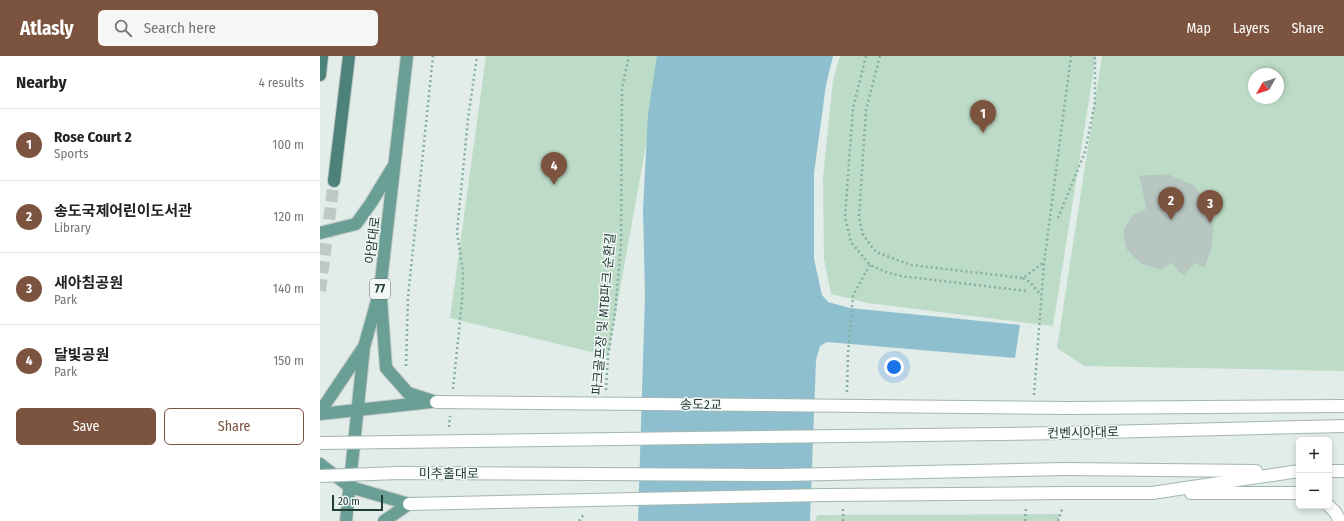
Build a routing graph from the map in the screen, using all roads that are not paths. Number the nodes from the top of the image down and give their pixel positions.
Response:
1 (322, 56) edge
2 (348, 56) edge
3 (407, 56) edge
4 (320, 75) edge
5 (395, 163) junction
6 (334, 181) tunnel mouth
7 (320, 233) edge
8 (380, 290) junction
9 (364, 347) junction
10 (436, 402) junction
11 (826, 406) joint
12 (1344, 406) edge
13 (358, 411) junction
14 (320, 413) edge
15 (1344, 426) edge
16 (320, 443) edge
17 (320, 464) edge
18 (1344, 470) edge
19 (1332, 471) edge
20 (1295, 472) edge
21 (320, 476) edge
22 (350, 486) junction
23 (1152, 493) junction
24 (1296, 493) edge
25 (409, 504) junction
26 (1332, 509) edge
27 (346, 521) edge
28 (384, 521) edge
29 (1340, 521) edge

1 - 4 highway
2 - 6 highway
3 - 5 main road, 아암대로 / 77
5 - 7 main road
5 - 8 main road, 아암대로 / 77
8 - 9 main road, 아암대로 / 77
8 - 10 main road
9 - 13 main road, 아암대로 / 77
9 - 14 main road
10 - 11 main road, 송도2교, bridge
10 - 13 main road
11 - 12 main road, 컨벤시아대로, bridge
13 - 14 main road
13 - 22 main road, 아암대로 / 77
15 - 16 main road, 컨벤시아대로, bridge
17 - 22 main road
18 - 19 main road
20 - 21 main road, 미추홀대로, bridge
20 - 23 main road
22 - 25 main road
22 - 27 main road, 아암대로 / 77
23 - 24 main road
23 - 25 main road, bridge
25 - 28 main road
26 - 29 main road

